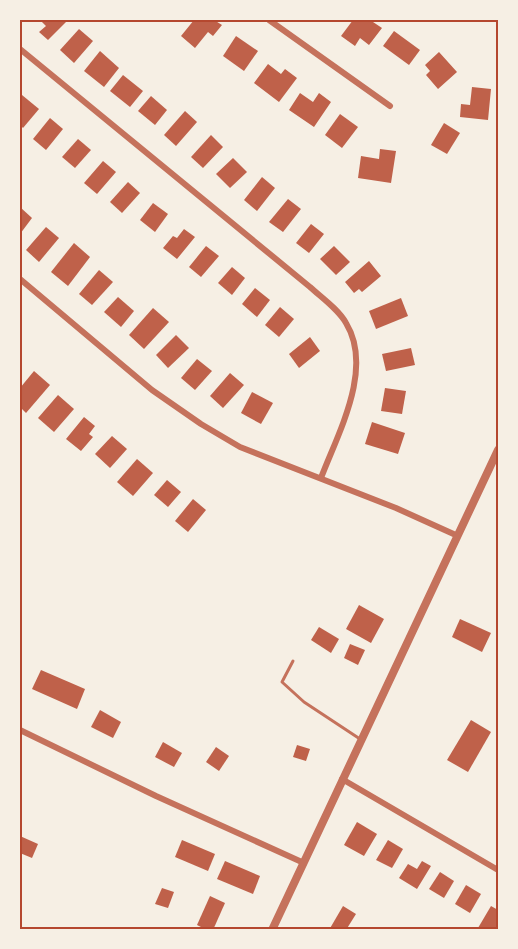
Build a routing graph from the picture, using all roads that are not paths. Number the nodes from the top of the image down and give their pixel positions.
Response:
1 (269, 20) edge
2 (20, 49) edge
3 (390, 106) dead end
4 (20, 279) edge
5 (498, 450) edge
6 (321, 478) junction
7 (458, 536) junction
8 (293, 661) dead end
9 (20, 730) edge
10 (361, 740) junction
11 (342, 779) junction
12 (303, 863) junction
13 (498, 870) edge
14 (272, 930) edge

1 - 3 street
2 - 6 street
4 - 6 street
5 - 7 street
6 - 7 street
7 - 10 street
8 - 10 lane
9 - 12 street
10 - 11 street
11 - 12 street
11 - 13 street
12 - 14 street

